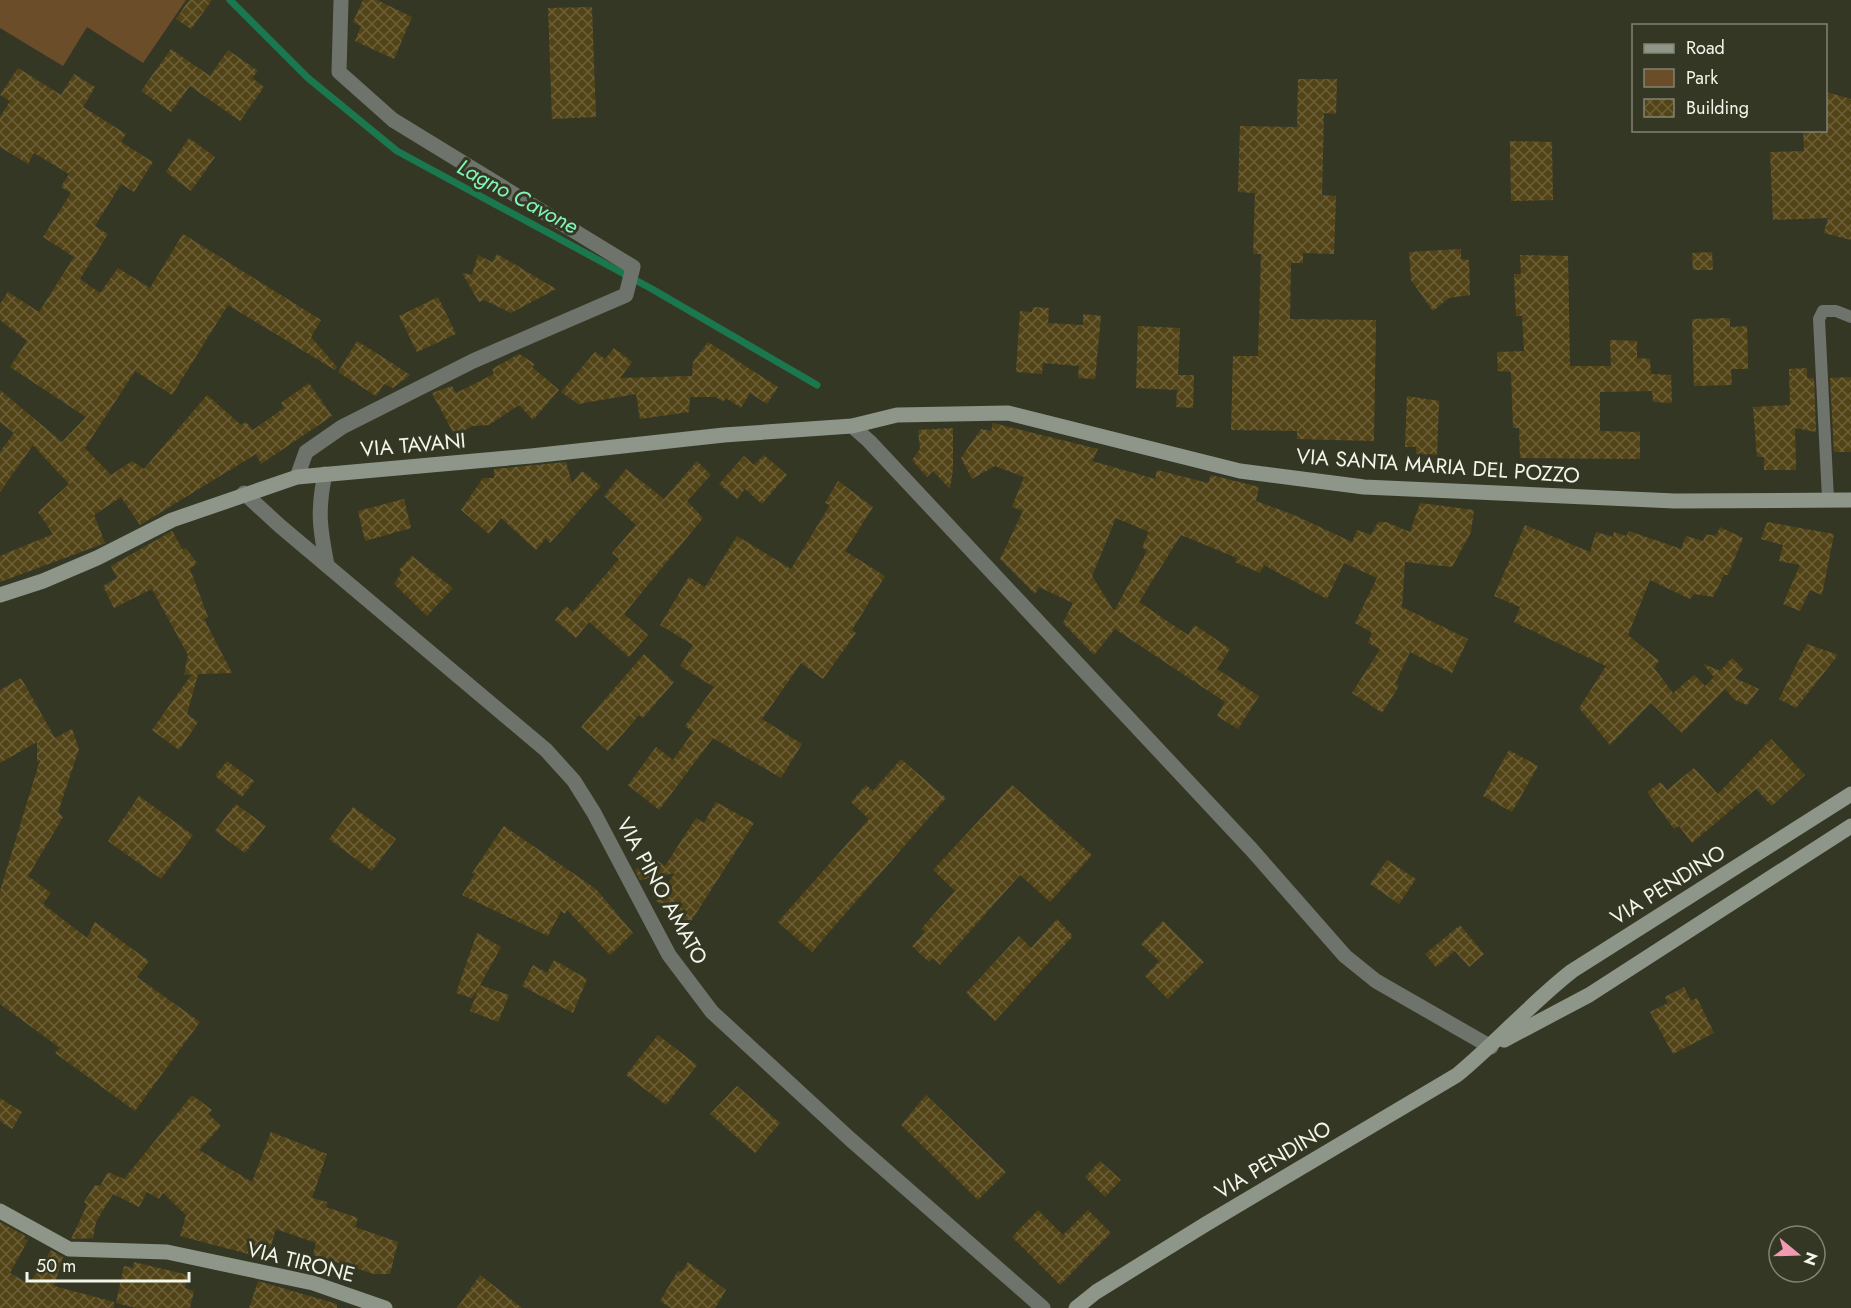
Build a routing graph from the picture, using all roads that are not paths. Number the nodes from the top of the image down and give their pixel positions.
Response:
1 (341, 0) edge
2 (1851, 317) edge
3 (852, 426) junction
4 (325, 474) junction
5 (297, 477) junction
6 (244, 493) junction
7 (1828, 499) junction
8 (1851, 500) edge
9 (327, 565) junction
10 (0, 595) edge
11 (1851, 794) edge
12 (1851, 826) edge
13 (1491, 1047) junction
14 (0, 1211) edge
15 (385, 1308) edge
16 (1043, 1308) edge
17 (1076, 1308) edge

1 - 5 street
2 - 7 lane
3 - 4 street, VIA TAVANI
3 - 7 street, VIA SANTA MARIA DEL POZZO
3 - 13 street
4 - 5 street, VIA TAVANI
4 - 9 street
5 - 6 street, VIA TAVANI
6 - 9 street, VIA PINO AMATO
6 - 10 street, VIA TAVANI
7 - 8 street, VIA SANTA MARIA DEL POZZO
9 - 16 street, VIA PINO AMATO
11 - 13 street, VIA PENDINO
12 - 13 street, VIA PENDINO
13 - 17 street, VIA PENDINO
14 - 15 street, VIA TIRONE

